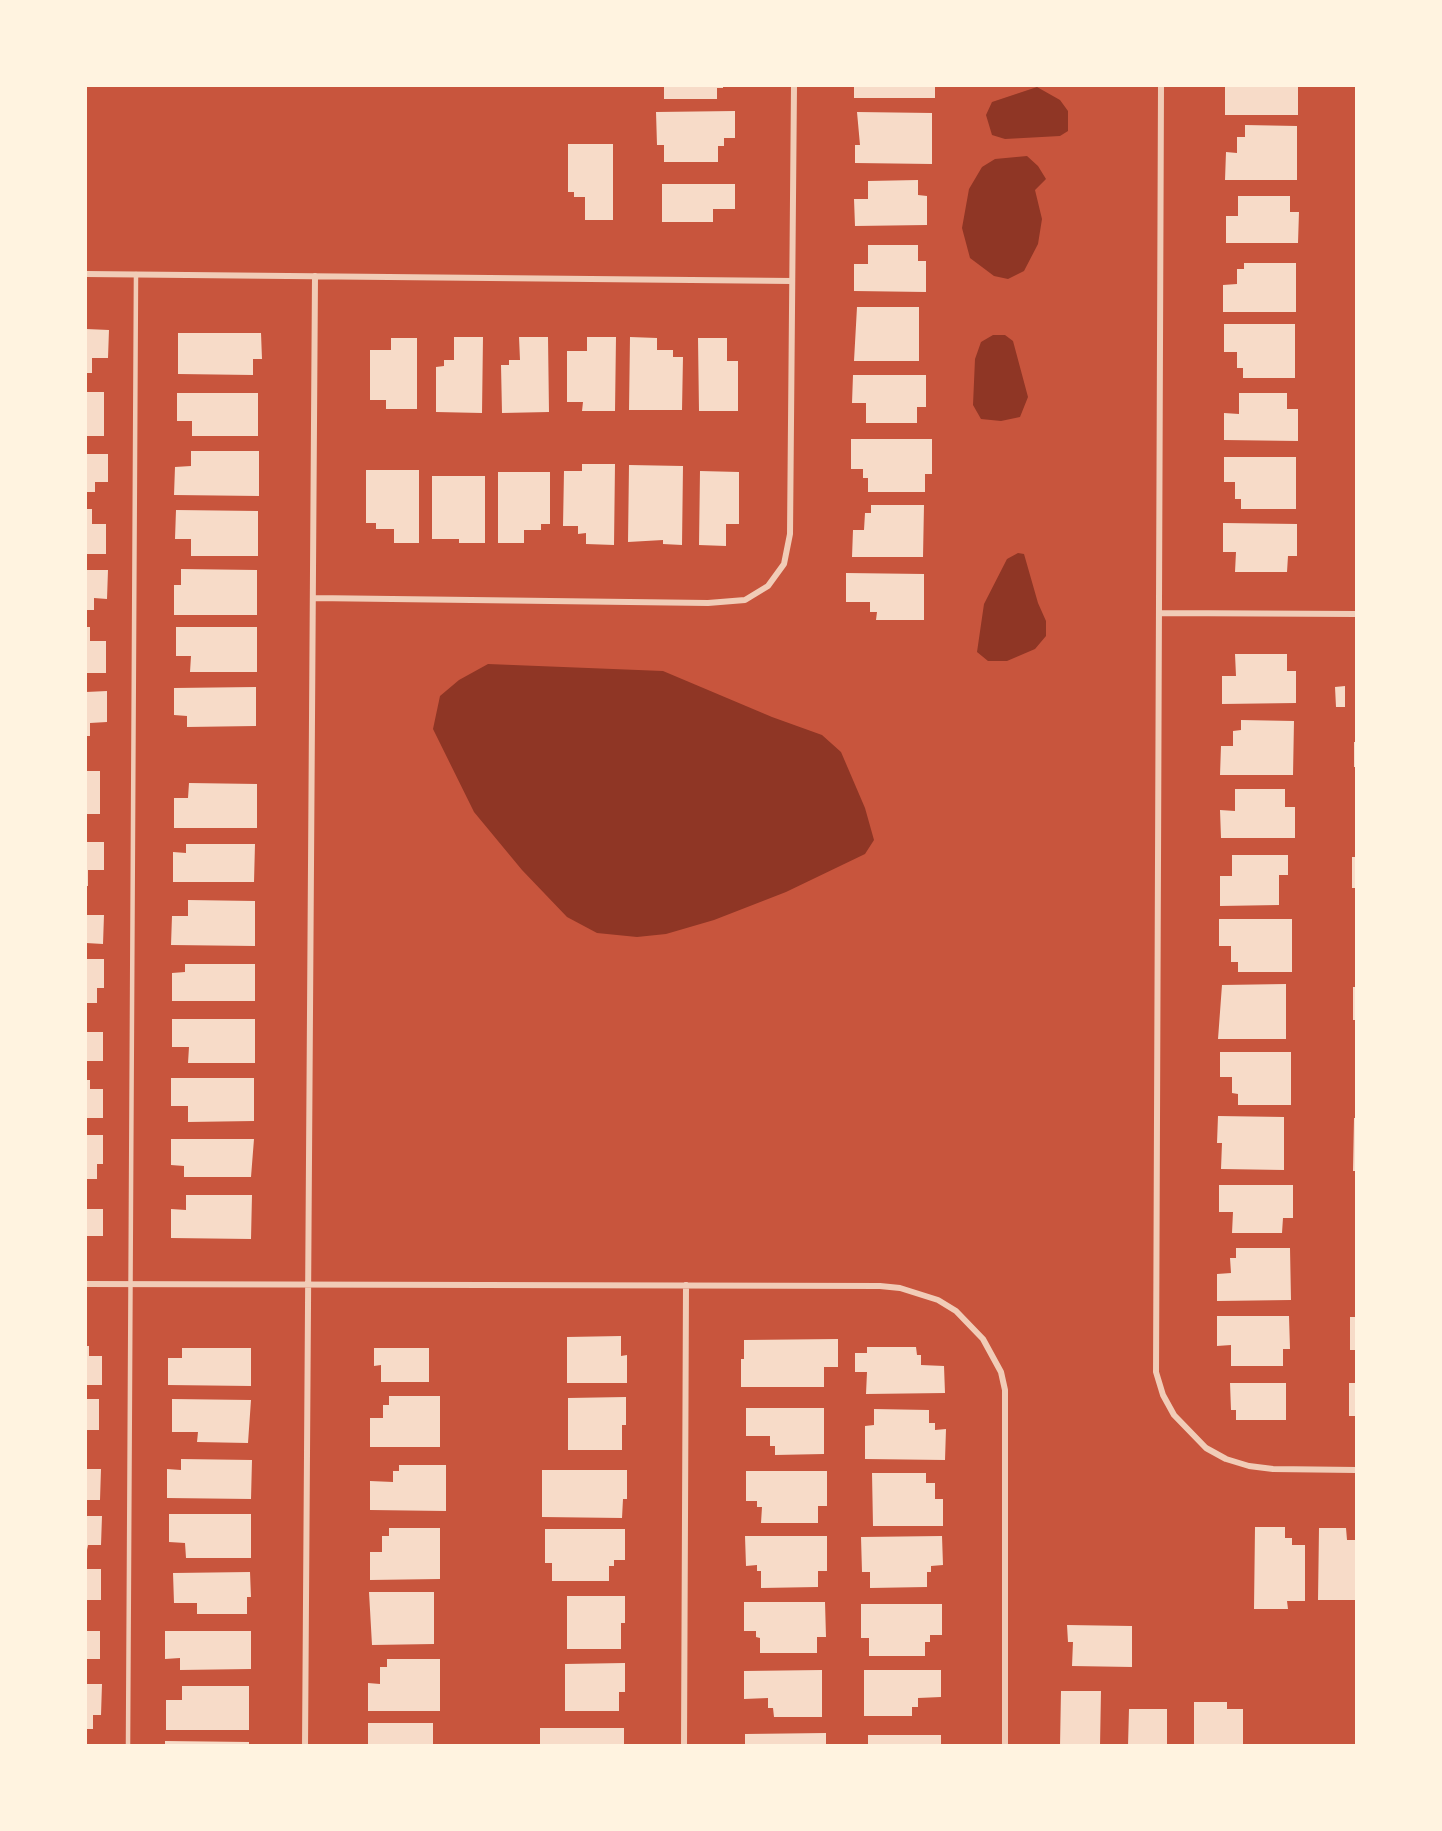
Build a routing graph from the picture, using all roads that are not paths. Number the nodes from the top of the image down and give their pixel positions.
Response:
1 (794, 86) edge
2 (1161, 86) edge
3 (86, 274) edge
4 (136, 274) junction
5 (315, 276) junction
6 (792, 281) junction
7 (313, 598) junction
8 (1159, 613) junction
9 (1356, 614) edge
10 (86, 1284) edge
11 (131, 1284) junction
12 (309, 1284) junction
13 (686, 1285) junction
14 (1356, 1470) edge
15 (128, 1746) edge
16 (306, 1746) edge
17 (684, 1746) edge
18 (1005, 1746) edge

1 - 6 street
2 - 8 street
3 - 4 street
4 - 5 street
4 - 11 lane
5 - 6 street
5 - 7 street
6 - 7 street
7 - 12 street
8 - 9 street
8 - 14 street
10 - 11 street
11 - 12 street
11 - 15 lane
12 - 13 street
12 - 16 street
13 - 17 street
13 - 18 street

